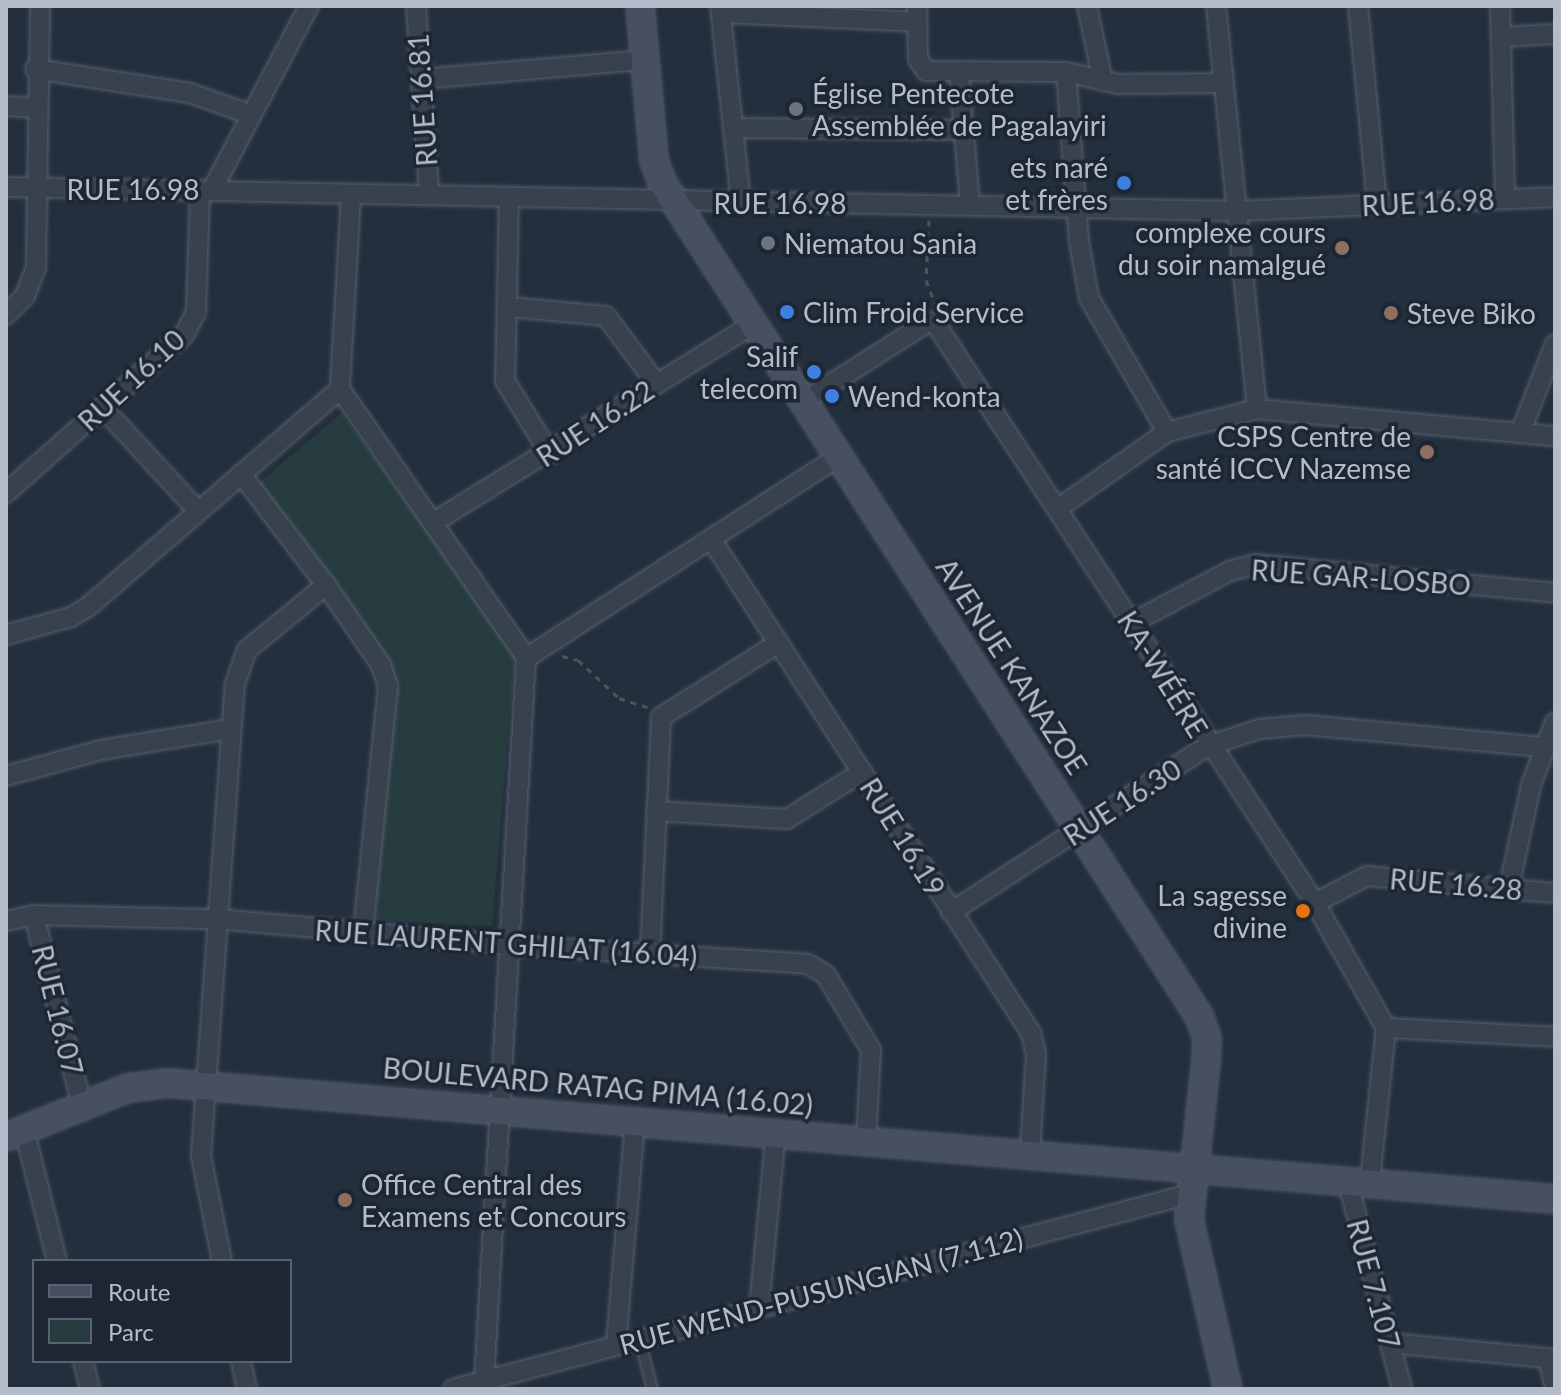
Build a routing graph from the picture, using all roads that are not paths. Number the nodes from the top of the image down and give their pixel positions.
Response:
1 (40, 6) edge
2 (309, 6) edge
3 (416, 6) edge
4 (640, 6) edge
5 (1087, 6) edge
6 (1216, 6) edge
7 (1358, 6) edge
8 (1500, 6) edge
9 (721, 9) edge
10 (870, 12) edge
11 (917, 14) edge
12 (1555, 34) edge
13 (1501, 37) junction
14 (644, 60) junction
15 (35, 69) junction
16 (1066, 72) junction
17 (959, 73) junction
18 (421, 79) junction
19 (1103, 81) junction
20 (1224, 83) junction
21 (6, 106) edge
22 (36, 108) junction
23 (249, 114) junction
24 (735, 128) junction
25 (963, 130) junction
26 (6, 187) edge
27 (40, 189) junction
28 (206, 190) junction
29 (429, 194) junction
30 (351, 196) junction
31 (509, 197) junction
32 (1555, 197) edge
33 (1505, 198) junction
34 (673, 202) junction
35 (741, 202) junction
36 (970, 204) junction
37 (1377, 204) junction
38 (1078, 206) junction
39 (1237, 211) junction
40 (508, 307) junction
41 (6, 315) edge
42 (755, 323) junction
43 (1555, 344) edge
44 (656, 383) junction
45 (340, 389) junction
46 (804, 401) junction
47 (102, 407) junction
48 (1257, 409) junction
49 (1521, 431) junction
50 (1167, 432) junction
51 (1555, 436) edge
52 (550, 454) junction
53 (839, 456) junction
54 (241, 474) junction
55 (6, 493) edge
56 (1060, 507) junction
57 (197, 510) junction
58 (434, 522) junction
59 (711, 539) junction
60 (326, 585) junction
61 (1555, 593) edge
62 (1132, 623) junction
63 (6, 635) edge
64 (777, 644) junction
65 (526, 658) junction
66 (1555, 722) edge
67 (231, 729) junction
68 (1208, 746) junction
69 (1545, 747) junction
70 (862, 772) junction
71 (6, 776) edge
72 (656, 811) junction
73 (1080, 829) junction
74 (1509, 888) junction
75 (1555, 893) edge
76 (1315, 903) junction
77 (951, 912) junction
78 (34, 915) junction
79 (217, 919) junction
80 (6, 921) edge
81 (363, 933) junction
82 (509, 945) junction
83 (650, 954) junction
84 (1386, 1028) junction
85 (1555, 1037) edge
86 (207, 1087) junction
87 (82, 1106) junction
88 (497, 1109) junction
89 (635, 1121) junction
90 (776, 1131) junction
91 (15, 1133) edge
92 (866, 1140) junction
93 (1030, 1151) junction
94 (1195, 1165) junction
95 (1358, 1180) junction
96 (1190, 1194) junction
97 (1555, 1199) edge
98 (56, 1259) edge
99 (222, 1259) edge
100 (759, 1308) junction
101 (639, 1338) junction
102 (1390, 1343) junction
103 (616, 1344) junction
104 (1551, 1359) edge
105 (84, 1363) edge
106 (241, 1363) edge
107 (484, 1381) junction
108 (1555, 1387) edge
109 (90, 1389) edge
110 (247, 1389) edge
111 (453, 1389) edge
112 (652, 1389) edge
113 (1228, 1389) edge
114 (1402, 1389) edge

1 - 15 street
2 - 23 street, RUE 16.10
3 - 18 street, RUE 16.81
4 - 14 street, AVENUE KANAZOE
5 - 19 street
6 - 20 street
7 - 37 street
8 - 13 street
9 - 10 street
9 - 24 street
10 - 11 street
11 - 17 street
12 - 13 street
13 - 33 street
14 - 18 street
14 - 34 street, AVENUE KANAZOE
15 - 22 street
15 - 23 street
16 - 17 street
16 - 19 street
16 - 38 street
17 - 25 street
18 - 29 street, RUE 16.81
19 - 20 street
20 - 39 street
21 - 22 street
22 - 27 street
23 - 28 street, RUE 16.10
24 - 25 street
24 - 35 street
25 - 36 street
26 - 27 street, RUE 16.98
27 - 28 street, RUE 16.98
27 - 41 street
28 - 30 street, RUE 16.98
28 - 47 street, RUE 16.10
29 - 30 street, RUE 16.98
29 - 31 street, RUE 16.98
30 - 45 street
31 - 34 street, RUE 16.98
31 - 40 street
32 - 33 street, RUE 16.98
33 - 37 street, RUE 16.98
34 - 35 street, RUE 16.98
34 - 42 street, AVENUE KANAZOE
35 - 36 street, RUE 16.98
36 - 38 street, RUE 16.98
37 - 39 street, RUE 16.98
38 - 39 street, RUE 16.98
38 - 50 street
39 - 48 street
40 - 44 street
40 - 52 street
42 - 44 street, RUE 16.22
42 - 46 street, AVENUE KANAZOE
43 - 49 street
44 - 52 street, RUE 16.22
45 - 54 street
45 - 58 street
46 - 53 street, AVENUE KANAZOE
46 - 56 street, KA-WÉÉRE
47 - 55 street, RUE 16.10
47 - 57 street
48 - 49 street
48 - 50 street
49 - 51 street
50 - 56 street
52 - 58 street, RUE 16.22
53 - 59 street
53 - 73 street, AVENUE KANAZOE
54 - 57 street
54 - 60 street
56 - 62 street, KA-WÉÉRE
57 - 63 street
58 - 65 street
59 - 64 street, RUE 16.19
59 - 65 street
60 - 67 street
60 - 81 street
61 - 62 street, RUE GAR-LOSBO
62 - 68 street, KA-WÉÉRE
64 - 70 street, RUE 16.19
64 - 72 street
65 - 82 street
66 - 69 street
67 - 71 street
67 - 79 street
68 - 69 street, RUE 16.30
68 - 73 street, RUE 16.30
68 - 76 street, KA-WÉÉRE
69 - 74 street
70 - 72 street
70 - 77 street, RUE 16.19
72 - 83 street
73 - 77 street, RUE 16.30
73 - 94 street, AVENUE KANAZOE
74 - 75 street, RUE 16.28
74 - 76 street, RUE 16.28
76 - 84 street, KA-WÉÉRE
77 - 93 street, RUE 16.19
78 - 79 street, RUE LAURENT GHILAT (16.04)
78 - 80 street, RUE LAURENT GHILAT (16.04)
78 - 87 street, RUE 16.07
79 - 81 street, RUE LAURENT GHILAT (16.04)
79 - 86 street
81 - 82 street, RUE LAURENT GHILAT (16.04)
82 - 83 street, RUE LAURENT GHILAT (16.04)
82 - 88 street
83 - 92 street, RUE LAURENT GHILAT (16.04)
84 - 85 street
84 - 95 street
86 - 87 street, BOULEVARD RATAG PIMA (16.02)
86 - 88 street, BOULEVARD RATAG PIMA (16.02)
86 - 99 street
87 - 91 street, BOULEVARD RATAG PIMA (16.02)
88 - 89 street, BOULEVARD RATAG PIMA (16.02)
88 - 107 street
89 - 90 street, BOULEVARD RATAG PIMA (16.02)
89 - 103 street
90 - 92 street, BOULEVARD RATAG PIMA (16.02)
90 - 100 street
91 - 98 street
92 - 93 street, BOULEVARD RATAG PIMA (16.02)
93 - 94 street, BOULEVARD RATAG PIMA (16.02)
94 - 95 street, BOULEVARD RATAG PIMA (16.02)
94 - 96 street, AVENUE KANAZOE
95 - 97 street, BOULEVARD RATAG PIMA (16.02)
95 - 102 street, RUE 7.107
96 - 100 street, RUE WEND-PUSUNGIAN (7.112)
96 - 113 street, AVENUE KANAZOE
100 - 101 street, RUE WEND-PUSUNGIAN (7.112)
101 - 103 street, RUE WEND-PUSUNGIAN (7.112)
101 - 112 lane
102 - 104 street
102 - 114 street, RUE 7.107
103 - 107 street, RUE WEND-PUSUNGIAN (7.112)
104 - 108 street
105 - 109 street
106 - 110 street
107 - 111 street, RUE WEND-PUSUNGIAN (7.112)

